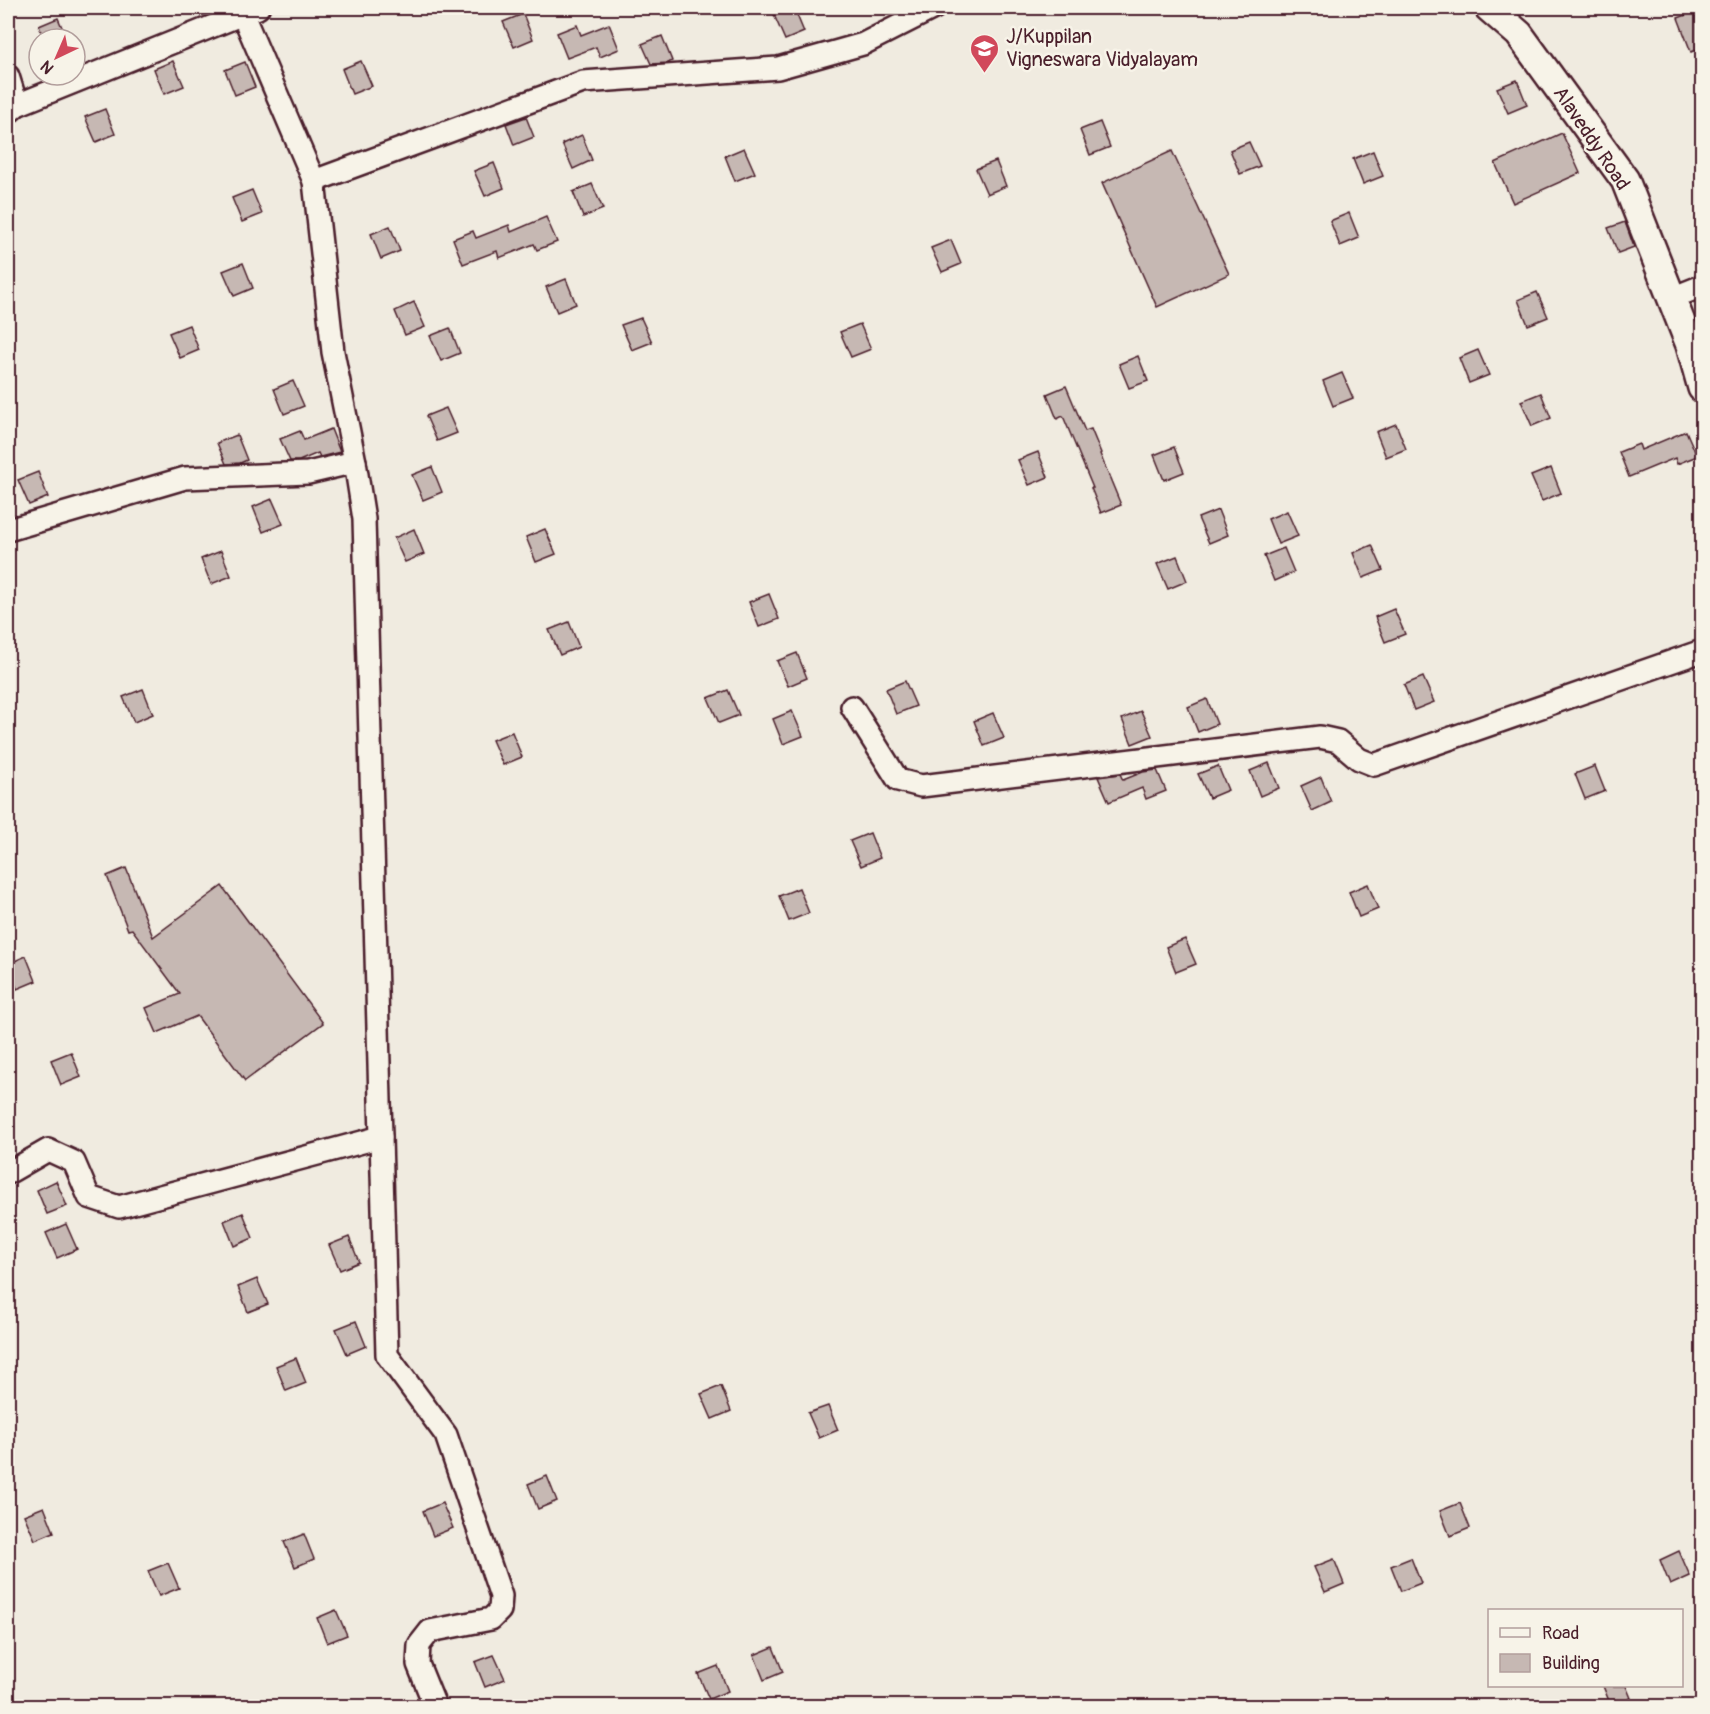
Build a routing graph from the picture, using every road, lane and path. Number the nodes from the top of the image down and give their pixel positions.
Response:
1 (934, 8) edge
2 (1489, 8) edge
3 (250, 11) edge
4 (8, 76) edge
5 (12, 109) edge
6 (314, 182) junction
7 (1702, 286) edge
8 (1672, 298) junction
9 (1702, 388) edge
10 (355, 462) junction
11 (8, 530) edge
12 (1702, 651) edge
13 (852, 706) dead end
14 (381, 1137) junction
15 (8, 1173) edge
16 (435, 1707) edge

1 - 6 street
2 - 8 street, Alaveddy Road
3 - 5 street
3 - 6 street
4 - 5 street
6 - 10 street
7 - 8 street
8 - 9 street, Alaveddy Road
10 - 11 street
10 - 14 street
12 - 13 street
14 - 15 street
14 - 16 street

